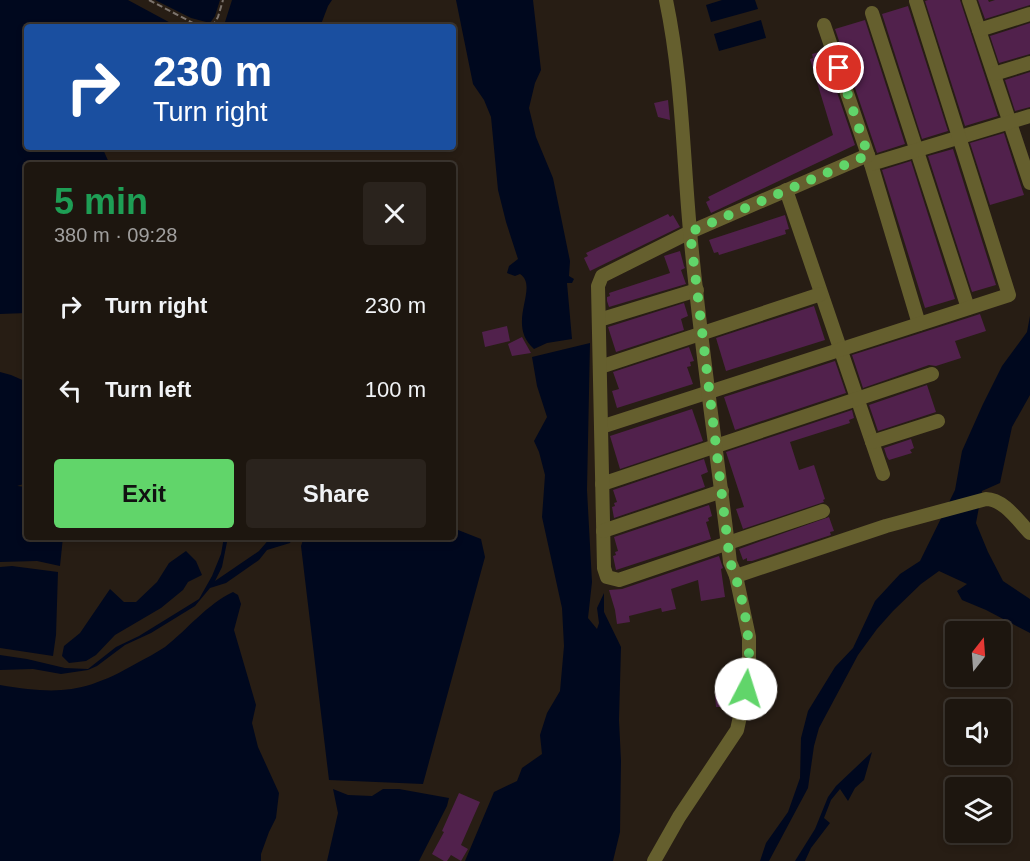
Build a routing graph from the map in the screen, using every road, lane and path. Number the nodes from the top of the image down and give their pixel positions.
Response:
1 (149, 0) edge
2 (224, 0) edge
3 (666, 0) edge
4 (969, 0) edge
5 (916, 1) edge
6 (872, 13) dead end
7 (1030, 14) edge
8 (215, 22) joint
9 (195, 24) edge
10 (233, 24) edge
11 (824, 25) dead end
12 (979, 30) junction
13 (1030, 63) edge
14 (994, 74) junction
15 (1030, 116) edge
16 (1010, 122) junction
17 (959, 138) junction
18 (917, 150) junction
19 (870, 159) junction
20 (1030, 183) edge
21 (786, 190) junction
22 (690, 232) junction
23 (697, 290) junction
24 (821, 294) junction
25 (968, 308) junction
26 (599, 320) junction
27 (920, 324) junction
28 (702, 333) junction
29 (840, 349) junction
30 (600, 367) junction
31 (932, 375) dead end
32 (709, 392) junction
33 (857, 398) junction
34 (938, 421) dead end
35 (601, 427) junction
36 (872, 442) junction
37 (716, 445) junction
38 (883, 474) dead end
39 (602, 484) junction
40 (722, 491) junction
41 (823, 511) dead end
42 (603, 531) junction
43 (1030, 533) edge
44 (728, 543) junction
45 (736, 576) junction
46 (654, 861) edge

1 - 9 path
2 - 8 path
3 - 22 street
4 - 12 street
5 - 17 street
6 - 18 street
7 - 12 street
8 - 10 path
11 - 19 street
12 - 14 street
13 - 14 street
14 - 16 street
15 - 16 street
16 - 17 street
16 - 20 street
17 - 18 street
17 - 25 street
18 - 19 street
18 - 25 street
19 - 21 street
19 - 27 street
21 - 22 street
21 - 24 street
22 - 23 street
22 - 26 street
23 - 26 street
23 - 28 street
24 - 28 street
24 - 29 street
25 - 27 street
26 - 30 street
27 - 29 street
28 - 30 street
28 - 32 street
29 - 32 street
29 - 33 street
30 - 35 street
31 - 33 street
32 - 35 street
32 - 37 street
33 - 36 street
33 - 37 street
34 - 36 street
35 - 39 street
36 - 38 street
37 - 39 street
37 - 40 street
39 - 42 street
40 - 42 street
40 - 44 street
41 - 44 street
42 - 44 street
43 - 45 street
44 - 45 street
45 - 46 street

